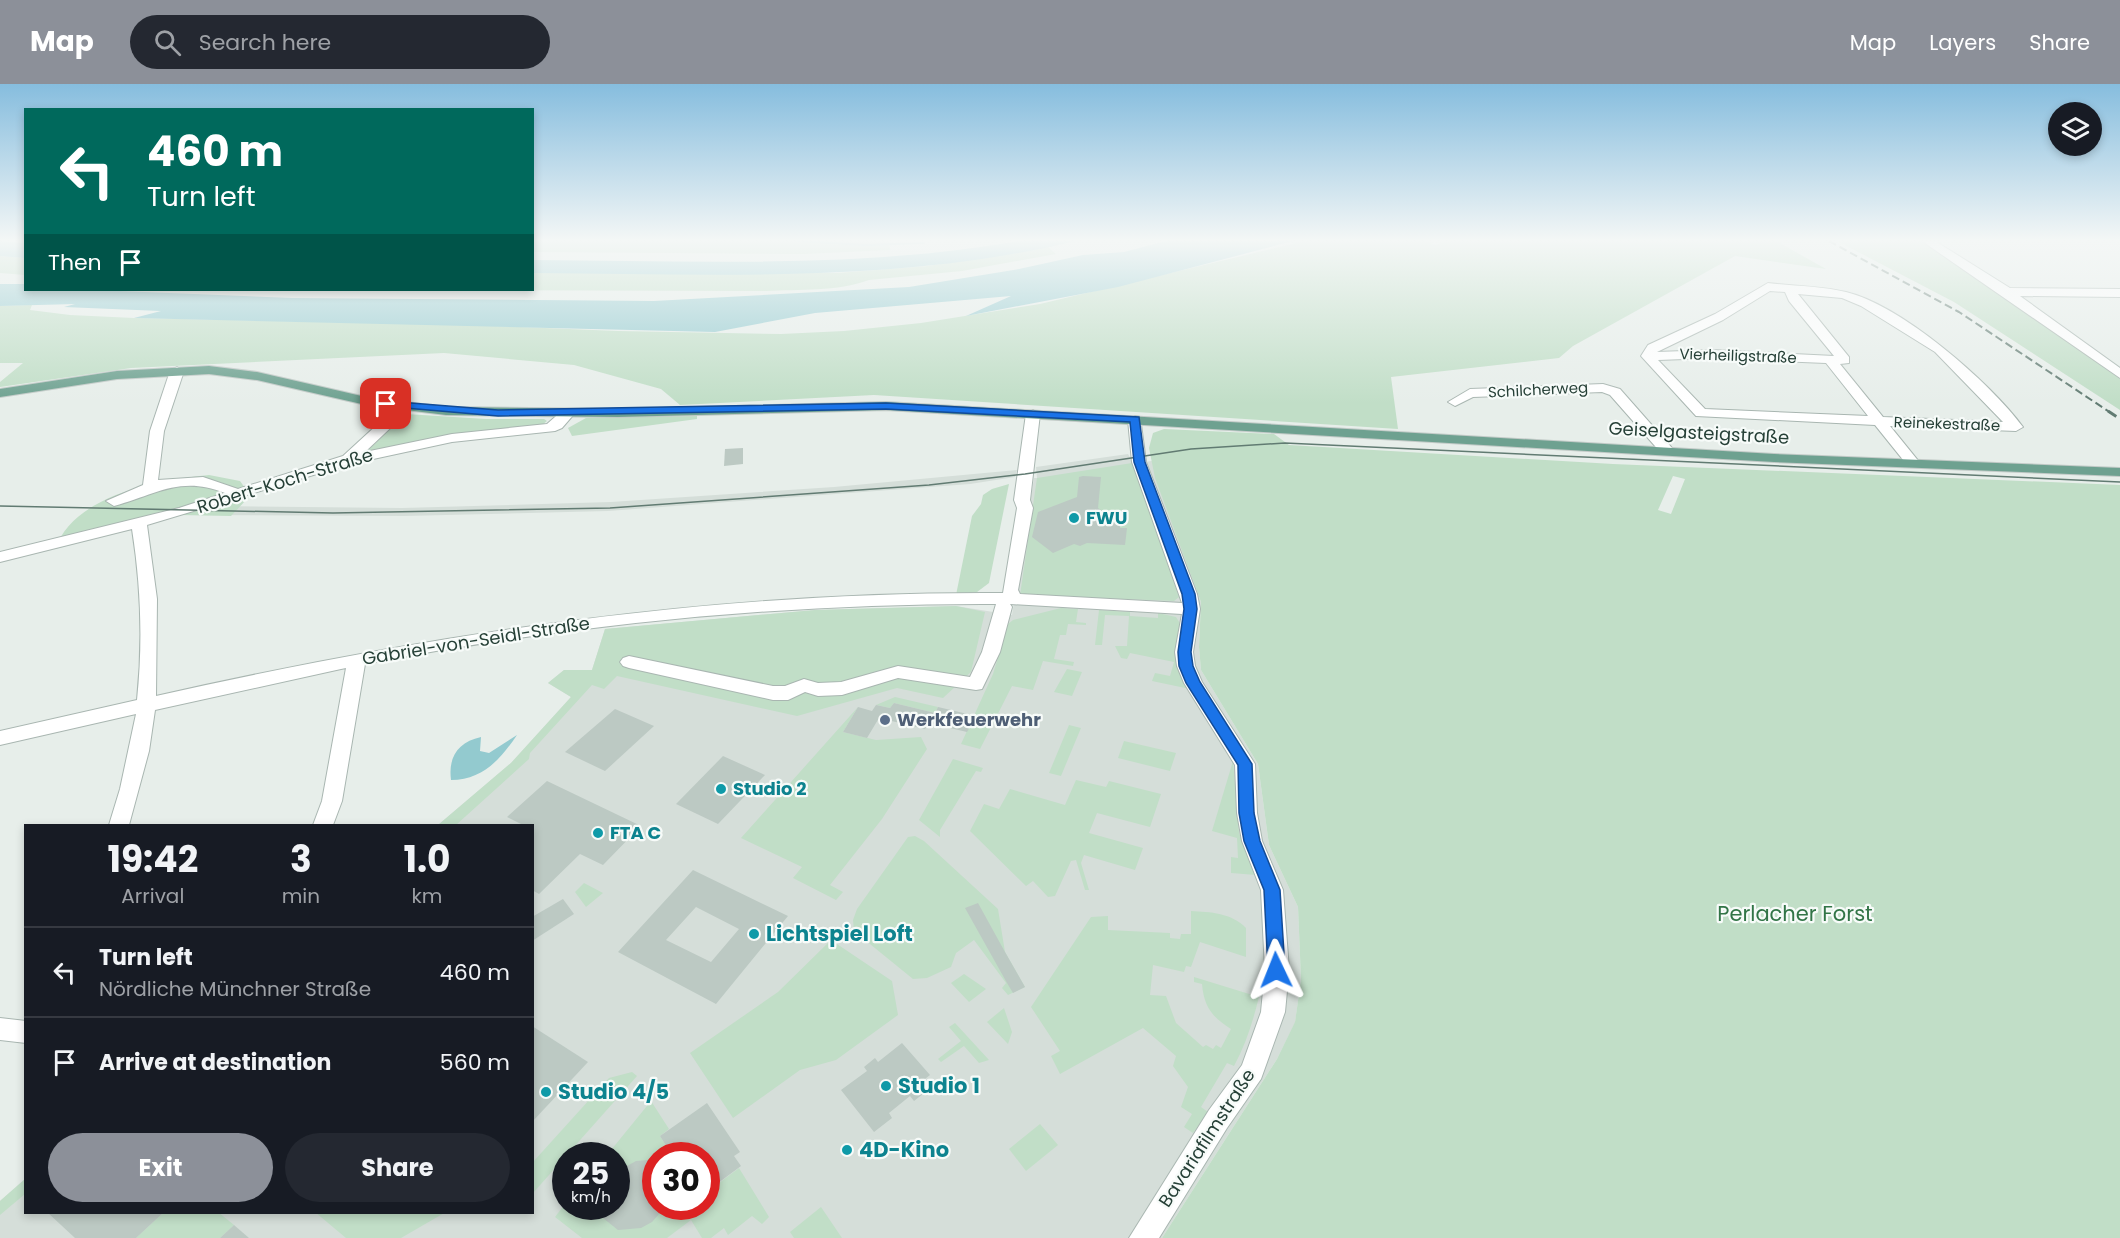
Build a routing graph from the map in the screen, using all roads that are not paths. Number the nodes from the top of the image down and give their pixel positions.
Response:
1 (1755, 295) edge
2 (1792, 295) edge
3 (1835, 295) edge
4 (2011, 295) edge
5 (1647, 356) junction
6 (1830, 360) junction
7 (2117, 369) edge
8 (177, 371) junction
9 (0, 393) edge
10 (1455, 402) dead end
11 (568, 413) junction
12 (397, 414) dead end
13 (1027, 414) junction
14 (1135, 420) junction
15 (1878, 421) junction
16 (1667, 451) junction
17 (348, 460) junction
18 (1914, 464) junction
19 (2120, 472) edge
20 (150, 487) junction
21 (234, 496) junction
22 (1022, 500) junction
23 (114, 501) dead end
24 (139, 524) junction
25 (0, 557) edge
26 (991, 602) junction
27 (1061, 602) junction
28 (1191, 609) junction
29 (357, 659) junction
30 (629, 662) dead end
31 (146, 705) junction
32 (0, 738) edge
33 (119, 824) edge
34 (323, 824) edge
35 (0, 1029) edge
36 (24, 1032) edge
37 (1143, 1238) edge

1 - 5 street, Reinekestraße
2 - 6 street
3 - 15 street, Reinekestraße
4 - 7 street
5 - 6 street, Vierheiligstraße
5 - 15 street, Reinekestraße
6 - 15 street
8 - 9 main road, Geiselgasteigstraße
8 - 11 main road, Geiselgasteigstraße
8 - 20 street
10 - 16 street, Schilcherweg
11 - 13 main road, Geiselgasteigstraße
11 - 17 street, Robert-Koch-Straße
12 - 17 street
13 - 14 main road, Geiselgasteigstraße
13 - 22 street
14 - 16 main road, Geiselgasteigstraße
14 - 28 street, Bavariafilmstraße
15 - 18 street
16 - 18 main road, Geiselgasteigstraße
17 - 21 street, Robert-Koch-Straße
18 - 19 main road, Geiselgasteigstraße
20 - 21 street
20 - 23 street
21 - 24 street, Robert-Koch-Straße
22 - 26 street
22 - 26 street
24 - 25 street, Robert-Koch-Straße
24 - 31 street
26 - 27 street, Gabriel-von-Seidl-Straße
26 - 27 street, Gabriel-von-Seidl-Straße
26 - 29 street, Gabriel-von-Seidl-Straße
26 - 30 street
27 - 28 street, Gabriel-von-Seidl-Straße
28 - 37 street, Bavariafilmstraße
29 - 31 street, Gabriel-von-Seidl-Straße
29 - 34 street
31 - 32 street, Gabriel-von-Seidl-Straße
31 - 33 street
35 - 36 street

